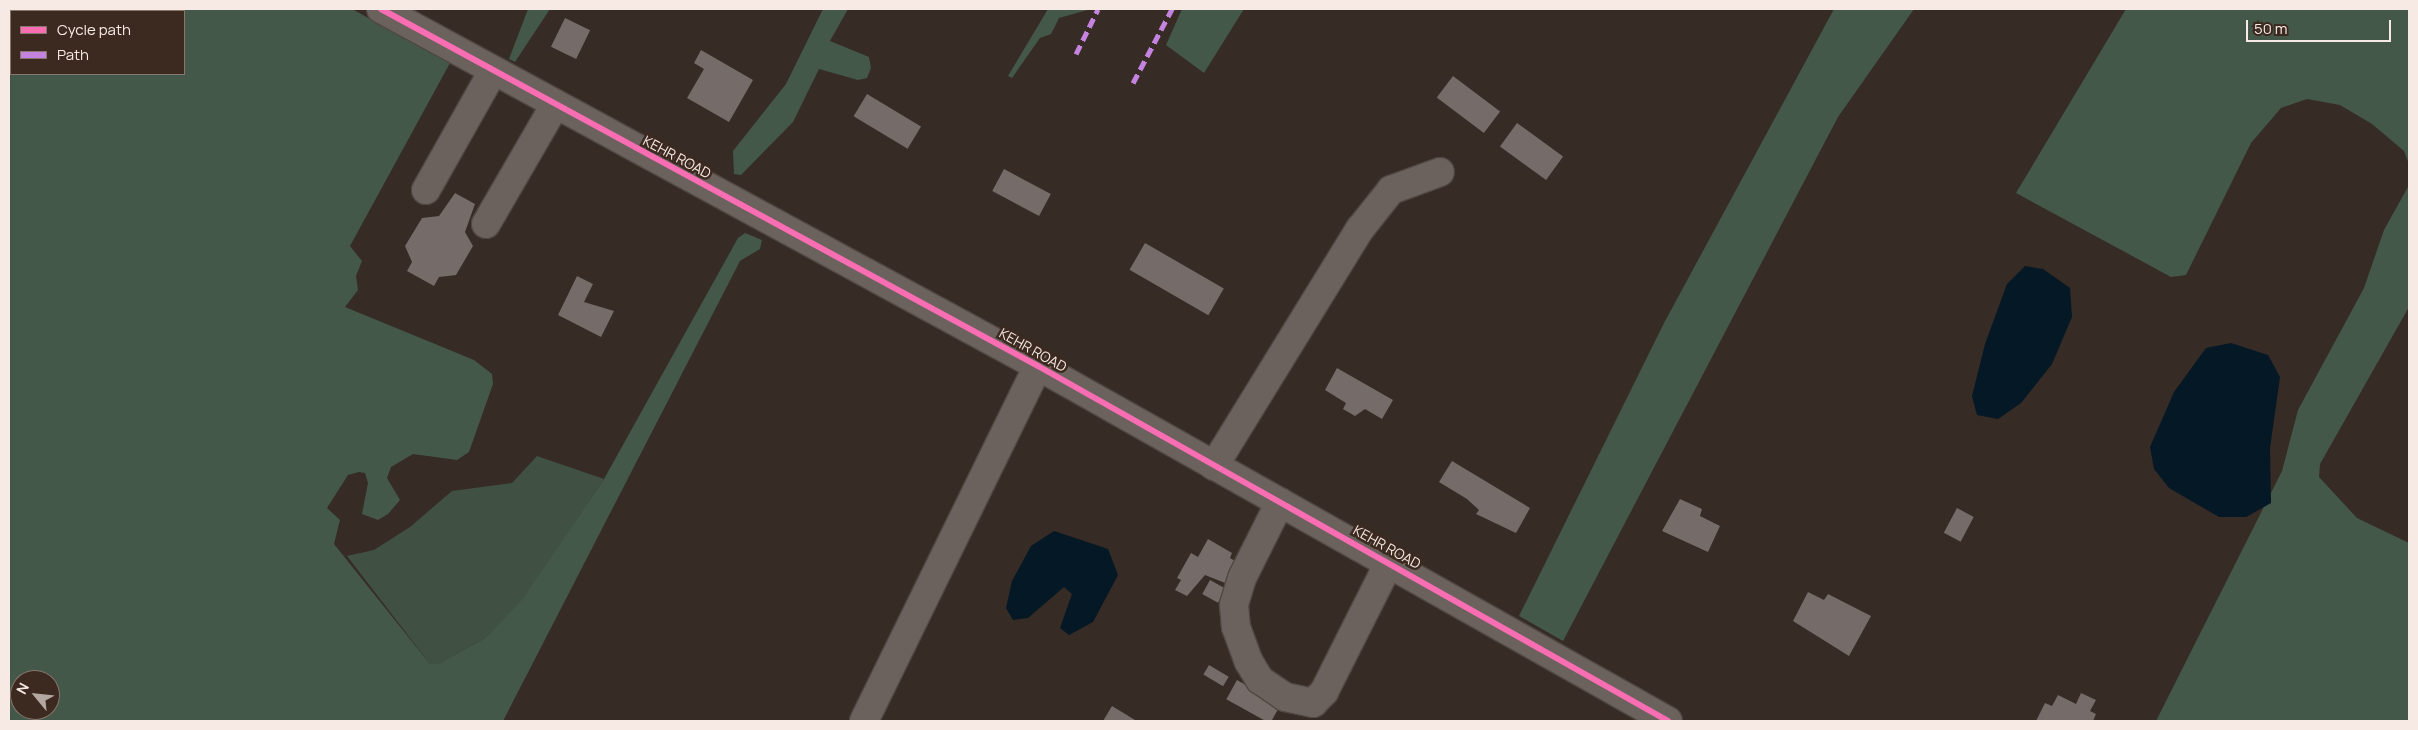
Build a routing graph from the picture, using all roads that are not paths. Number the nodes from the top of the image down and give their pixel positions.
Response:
1 (381, 9) edge
2 (493, 71) junction
3 (555, 105) junction
4 (1440, 172) dead end
5 (426, 190) dead end
6 (486, 224) dead end
7 (1038, 366) junction
8 (1214, 466) junction
9 (1280, 502) junction
10 (1390, 563) junction
11 (864, 721) edge
12 (1668, 721) edge

1 - 2 street, KEHR ROAD
2 - 3 street, KEHR ROAD
2 - 5 street
3 - 6 street
3 - 7 street, KEHR ROAD
4 - 8 street
7 - 8 street, KEHR ROAD
7 - 11 street
8 - 9 street, KEHR ROAD
9 - 10 street, KEHR ROAD
9 - 10 street
10 - 12 street, KEHR ROAD

